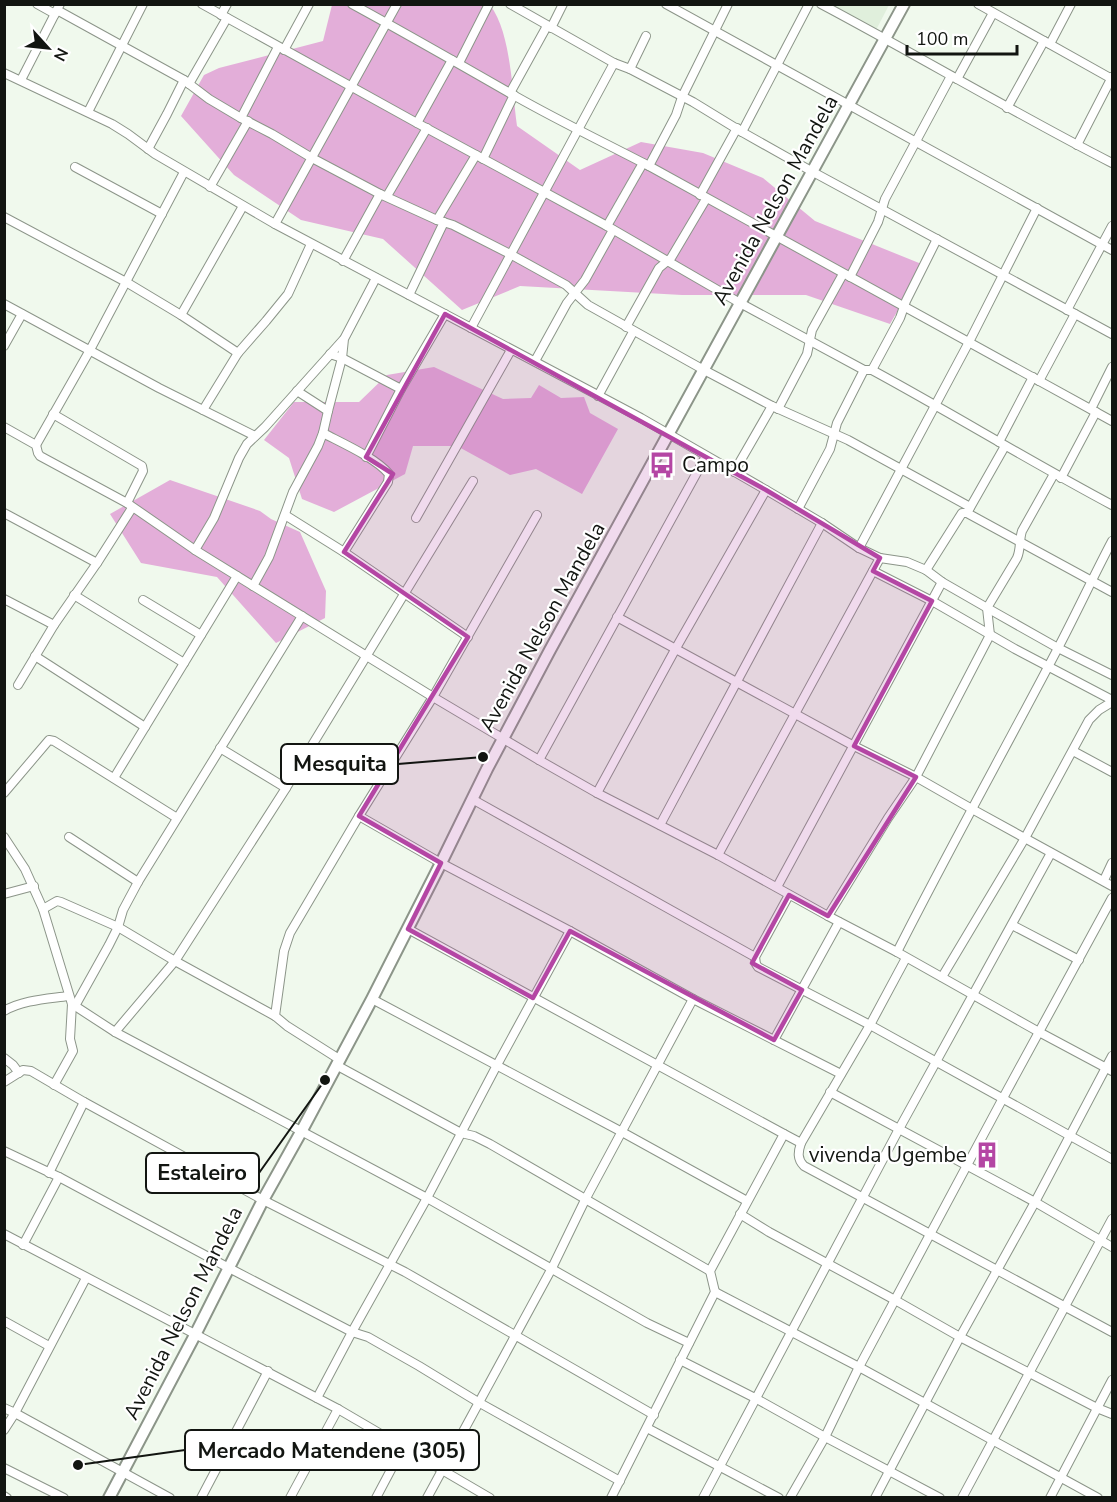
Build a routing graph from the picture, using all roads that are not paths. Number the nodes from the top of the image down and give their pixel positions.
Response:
1 (37, 4) edge
2 (143, 4) edge
3 (202, 4) edge
4 (227, 4) edge
5 (309, 4) edge
6 (352, 4) edge
7 (397, 4) edge
8 (489, 4) edge
9 (510, 4) edge
10 (563, 4) edge
11 (666, 4) edge
12 (728, 4) edge
13 (809, 4) edge
14 (821, 4) edge
15 (904, 4) edge
16 (1071, 4) edge
17 (986, 8) edge
18 (57, 10) edge
19 (224, 16) junction
20 (387, 23) junction
21 (549, 27) junction
22 (714, 32) junction
23 (646, 36) dead end
24 (886, 39) junction
25 (1047, 42) junction
26 (122, 45) junction
27 (281, 49) junction
28 (456, 62) junction
29 (614, 63) junction
30 (777, 66) junction
31 (630, 69) junction
32 (4, 72) edge
33 (954, 78) junction
34 (1112, 78) edge
35 (21, 80) junction
36 (187, 82) junction
37 (350, 87) junction
38 (512, 94) junction
39 (682, 97) junction
40 (849, 105) junction
41 (1007, 108) junction
42 (88, 112) junction
43 (244, 120) junction
44 (417, 123) junction
45 (427, 128) junction
46 (577, 130) junction
47 (740, 130) junction
48 (916, 141) junction
49 (1077, 145) junction
50 (148, 149) junction
51 (479, 157) junction
52 (312, 158) junction
53 (1113, 163) edge
54 (646, 165) junction
55 (75, 168) dead end
56 (184, 172) junction
57 (813, 172) junction
58 (210, 187) junction
59 (544, 192) junction
60 (384, 195) junction
61 (703, 197) junction
62 (243, 206) junction
63 (1037, 208) junction
64 (882, 209) junction
65 (162, 214) junction
66 (4, 217) edge
67 (441, 221) junction
68 (275, 224) junction
69 (1113, 226) edge
70 (610, 228) junction
71 (777, 237) junction
72 (937, 240) junction
73 (311, 244) junction
74 (1102, 244) junction
75 (1113, 250) edge
76 (510, 254) junction
77 (343, 261) junction
78 (667, 261) junction
79 (847, 275) junction
80 (1003, 276) junction
81 (376, 278) junction
82 (126, 282) junction
83 (575, 293) junction
84 (409, 295) junction
85 (740, 303) junction
86 (4, 304) edge
87 (904, 306) junction
88 (1071, 312) junction
89 (22, 314) junction
90 (445, 314) junction
91 (181, 315) junction
92 (471, 328) junction
93 (630, 329) junction
94 (1113, 334) edge
95 (345, 339) junction
96 (809, 340) junction
97 (969, 342) junction
98 (4, 346) edge
99 (90, 350) junction
100 (511, 350) junction
101 (238, 353) junction
102 (330, 354) junction
103 (342, 358) junction
104 (535, 361) junction
105 (1113, 367) edge
106 (704, 370) junction
107 (868, 370) junction
108 (1036, 379) junction
109 (401, 389) junction
110 (297, 391) junction
111 (598, 396) junction
112 (936, 405) junction
113 (775, 407) junction
114 (203, 410) junction
115 (328, 411) junction
116 (1094, 411) junction
117 (53, 414) junction
118 (1113, 421) edge
119 (4, 427) edge
120 (323, 433) junction
121 (833, 433) junction
122 (669, 434) junction
123 (255, 436) junction
124 (1002, 444) junction
125 (36, 445) junction
126 (706, 456) junction
127 (366, 457) junction
128 (902, 469) junction
129 (734, 472) junction
130 (1058, 476) junction
131 (474, 481) dead end
132 (766, 490) junction
133 (130, 505) junction
134 (1113, 505) edge
135 (798, 509) junction
136 (968, 510) junction
137 (4, 513) edge
138 (537, 514) dead end
139 (285, 516) junction
140 (416, 518) dead end
141 (822, 524) junction
142 (1113, 541) edge
143 (1021, 543) junction
144 (860, 548) junction
145 (195, 550) junction
146 (344, 552) junction
147 (880, 558) junction
148 (97, 563) junction
149 (926, 570) junction
150 (873, 571) junction
151 (237, 576) junction
152 (1091, 580) junction
153 (942, 582) junction
154 (253, 586) junction
155 (1113, 592) edge
156 (405, 594) junction
157 (74, 595) junction
158 (4, 599) edge
159 (143, 600) dead end
160 (932, 600) junction
161 (987, 608) junction
162 (302, 616) junction
163 (617, 617) junction
164 (54, 625) junction
165 (201, 635) junction
166 (990, 636) junction
167 (468, 637) junction
168 (676, 648) junction
169 (1058, 648) junction
170 (367, 655) junction
171 (35, 656) junction
172 (184, 663) junction
173 (1048, 667) junction
174 (1113, 675) edge
175 (736, 681) junction
176 (18, 685) dead end
177 (433, 697) junction
178 (1113, 701) edge
179 (795, 713) junction
180 (145, 727) junction
181 (503, 739) junction
182 (854, 746) junction
183 (220, 748) junction
184 (1073, 751) junction
185 (539, 760) junction
186 (1113, 772) edge
187 (114, 777) junction
188 (916, 777) junction
189 (286, 788) junction
190 (4, 793) edge
191 (597, 793) junction
192 (472, 799) junction
193 (972, 809) junction
194 (359, 816) junction
195 (177, 818) junction
196 (660, 825) junction
197 (4, 837) edge
198 (69, 837) dead end
199 (1025, 838) junction
200 (1051, 853) junction
201 (718, 855) junction
202 (441, 863) junction
203 (1113, 863) edge
204 (1104, 880) junction
205 (138, 882) junction
206 (34, 886) junction
207 (1113, 886) edge
208 (777, 887) junction
209 (4, 894) edge
210 (789, 895) junction
211 (1113, 898) edge
212 (43, 909) junction
213 (828, 916) junction
214 (839, 922) junction
215 (1012, 925) junction
216 (118, 927) junction
217 (408, 929) junction
218 (570, 931) junction
219 (897, 952) junction
220 (755, 957) junction
221 (906, 957) junction
222 (1078, 960) junction
223 (175, 961) junction
224 (942, 977) junction
225 (802, 990) junction
226 (973, 995) junction
227 (533, 998) junction
228 (372, 999) junction
229 (693, 999) junction
230 (72, 1002) junction
231 (4, 1011) edge
232 (275, 1016) junction
233 (870, 1025) junction
234 (115, 1032) junction
235 (1039, 1032) junction
236 (774, 1040) junction
237 (1113, 1056) edge
238 (4, 1058) edge
239 (338, 1062) junction
240 (935, 1062) junction
241 (658, 1064) junction
242 (497, 1065) junction
243 (1110, 1069) edge
244 (19, 1073) junction
245 (841, 1074) junction
246 (4, 1082) edge
247 (54, 1085) junction
248 (830, 1092) junction
249 (1003, 1098) junction
250 (84, 1102) junction
251 (899, 1129) junction
252 (301, 1132) junction
253 (622, 1132) junction
254 (461, 1133) junction
255 (784, 1134) junction
256 (1070, 1135) junction
257 (801, 1143) junction
258 (4, 1151) edge
259 (1113, 1159) edge
260 (967, 1166) junction
261 (50, 1173) junction
262 (59, 1178) junction
263 (863, 1197) junction
264 (427, 1198) junction
265 (263, 1200) junction
266 (585, 1200) junction
267 (747, 1201) junction
268 (1035, 1202) junction
269 (740, 1214) junction
270 (1113, 1219) edge
271 (4, 1234) edge
272 (931, 1234) junction
273 (1101, 1241) junction
274 (23, 1245) junction
275 (1113, 1247) edge
276 (390, 1264) junction
277 (827, 1264) junction
278 (229, 1268) junction
279 (552, 1268) junction
280 (997, 1269) junction
281 (710, 1271) junction
282 (86, 1278) junction
283 (715, 1292) junction
284 (895, 1300) junction
285 (1065, 1306) junction
286 (4, 1321) edge
287 (352, 1332) junction
288 (791, 1332) junction
289 (1113, 1332) edge
290 (195, 1335) junction
291 (515, 1336) junction
292 (960, 1337) junction
293 (689, 1343) junction
294 (50, 1346) junction
295 (680, 1360) junction
296 (859, 1367) junction
297 (268, 1371) junction
298 (1029, 1373) junction
299 (1113, 1380) edge
300 (317, 1398) junction
301 (755, 1398) junction
302 (478, 1402) junction
303 (925, 1403) junction
304 (4, 1408) edge
305 (1097, 1408) junction
306 (338, 1409) junction
307 (15, 1413) junction
308 (1113, 1414) edge
309 (654, 1415) junction
310 (647, 1428) junction
311 (4, 1430) edge
312 (825, 1437) junction
313 (993, 1440) junction
314 (403, 1447) junction
315 (720, 1466) junction
316 (4, 1468) edge
317 (441, 1470) junction
318 (890, 1470) junction
319 (123, 1471) junction
320 (1061, 1477) junction
321 (620, 1481) junction
322 (615, 1496) edge
323 (64, 1497) edge
324 (109, 1497) edge
325 (170, 1497) edge
326 (201, 1497) edge
327 (290, 1497) edge
328 (376, 1497) edge
329 (427, 1497) edge
330 (490, 1497) edge
331 (703, 1497) edge
332 (779, 1497) edge
333 (790, 1497) edge
334 (875, 1497) edge
335 (940, 1497) edge
336 (962, 1497) edge
337 (1050, 1497) edge
338 (1098, 1497) edge

1 - 18 street
2 - 26 street
3 - 19 street
4 - 19 street
5 - 27 street
6 - 20 street
7 - 20 street
8 - 28 street
9 - 21 street
10 - 21 street
11 - 22 street
12 - 22 street
13 - 30 street
14 - 24 street
15 - 24 street, Avenida Nelson Mandela
16 - 25 street
17 - 25 street
17 - 33 street
18 - 26 street
18 - 35 street
19 - 27 street
19 - 36 street
20 - 28 street
20 - 37 street
21 - 29 street
21 - 38 street
22 - 30 street
22 - 39 street
23 - 31 street
24 - 33 street
24 - 40 street, Avenida Nelson Mandela
25 - 34 street
25 - 41 street
26 - 36 street
26 - 42 street
27 - 37 street
27 - 43 street
28 - 38 street
28 - 44 street
29 - 31 street
29 - 46 street
30 - 40 street
30 - 47 street
31 - 39 street
32 - 35 street
33 - 41 street
33 - 48 street
34 - 49 street
35 - 42 street
36 - 43 street
36 - 50 street
37 - 44 street
37 - 52 street
38 - 46 street
38 - 51 street
39 - 47 street
39 - 54 street
40 - 48 street
40 - 57 street, Avenida Nelson Mandela
41 - 49 street
42 - 50 street
43 - 52 street
43 - 58 street
44 - 45 street
45 - 51 street
45 - 60 street
46 - 54 street
46 - 59 street
47 - 57 street
47 - 61 street
48 - 63 street
48 - 64 street
49 - 53 street
50 - 56 street
51 - 59 street
51 - 67 street
52 - 60 street
52 - 68 street
54 - 61 street
54 - 70 street
55 - 65 street
56 - 58 street
56 - 65 street
57 - 64 street
57 - 71 street, Avenida Nelson Mandela
58 - 62 street
59 - 70 street
59 - 76 street
60 - 67 street
60 - 77 street
61 - 71 street
61 - 78 street
62 - 68 street
62 - 91 street
63 - 74 street
63 - 80 street
64 - 72 street
64 - 79 street
65 - 82 street
66 - 82 street
67 - 76 street
67 - 84 street
68 - 73 street
69 - 74 street
70 - 78 street
70 - 83 street
71 - 79 street
71 - 85 street, Avenida Nelson Mandela
72 - 80 street
72 - 87 street
73 - 77 street
73 - 101 street
74 - 75 street
74 - 88 street
76 - 83 street
76 - 92 street
77 - 81 street
78 - 85 street
78 - 93 street
79 - 87 street
79 - 96 street
80 - 88 street
80 - 97 street
81 - 84 street
81 - 95 street
82 - 91 street
82 - 99 street
83 - 93 street
83 - 104 street
84 - 90 street
85 - 96 street
85 - 106 street, Avenida Nelson Mandela
86 - 89 street
87 - 97 street
87 - 107 street
88 - 94 street
88 - 108 street
89 - 98 street
89 - 99 street
90 - 92 street
90 - 109 street
91 - 101 street
92 - 100 street
93 - 106 street
93 - 111 street
95 - 102 street
95 - 103 street
96 - 107 street
96 - 113 street
97 - 108 street
97 - 112 street
99 - 114 street
99 - 117 street
100 - 104 street
100 - 140 street
101 - 114 street
102 - 103 street
102 - 110 street
103 - 109 street
103 - 115 street
104 - 111 street
105 - 116 street
106 - 113 street
106 - 122 street, Avenida Nelson Mandela
107 - 112 street
107 - 121 street
108 - 116 street
108 - 124 street
109 - 127 street
110 - 115 street
110 - 123 street
111 - 122 street
112 - 124 street
112 - 128 street
113 - 121 street
113 - 129 street
114 - 123 street
115 - 120 street
116 - 118 street
116 - 130 street
117 - 125 street
117 - 133 street
119 - 125 street
120 - 127 street
120 - 139 street
121 - 128 street
121 - 135 street
122 - 126 street
122 - 181 street, Avenida Nelson Mandela
123 - 145 street
124 - 130 street
124 - 136 street
125 - 133 street
126 - 129 street
126 - 163 street
127 - 146 street
128 - 136 street
128 - 144 street
129 - 132 street
130 - 134 street
130 - 143 street
131 - 156 street
132 - 135 street
132 - 168 street
133 - 145 street
133 - 148 street
135 - 141 street
136 - 143 street
136 - 149 street
137 - 148 street
138 - 167 street
139 - 146 street
139 - 154 street
141 - 144 street
141 - 175 street
142 - 152 street
143 - 152 street
143 - 161 street
144 - 147 street
145 - 151 street
146 - 156 street
147 - 149 street
147 - 150 street
148 - 157 street
149 - 153 street
150 - 160 street
150 - 179 street
151 - 154 street
151 - 165 street
152 - 155 street
152 - 169 street
153 - 160 street
153 - 161 street
154 - 162 street
156 - 167 street
156 - 170 street
157 - 164 street
157 - 172 street
158 - 164 street
159 - 165 street
160 - 166 street
160 - 182 street
161 - 166 street
161 - 169 street
162 - 170 street
162 - 183 street
163 - 168 street
163 - 185 street
164 - 171 street
165 - 172 street
166 - 173 street
166 - 188 street
167 - 177 street
168 - 175 street
168 - 191 street
169 - 173 street
169 - 174 street
170 - 177 street
170 - 189 street
171 - 176 street
171 - 180 street
172 - 180 street
173 - 178 street
173 - 193 street
175 - 179 street
175 - 196 street
177 - 181 street
177 - 194 street
178 - 184 street
179 - 182 street
179 - 201 street
180 - 187 street
181 - 185 street
181 - 192 street, Avenida Nelson Mandela
182 - 188 street
182 - 208 street
183 - 189 street
183 - 195 street
184 - 186 street
184 - 199 street
185 - 191 street
187 - 190 street
187 - 195 street
188 - 193 street
188 - 213 street
189 - 223 street
191 - 196 street
192 - 202 street, Avenida Nelson Mandela
192 - 220 street
193 - 199 street
193 - 219 street
194 - 202 street
194 - 232 street
195 - 205 street
196 - 201 street
197 - 206 street
198 - 205 street
199 - 200 street
199 - 224 street
200 - 204 street
200 - 215 street
201 - 208 street
202 - 217 street, Avenida Nelson Mandela
202 - 218 street
203 - 204 street
204 - 207 street
205 - 216 street
206 - 209 street
206 - 212 street
208 - 210 street
210 - 213 street
210 - 220 street
211 - 222 street
212 - 216 street
212 - 230 street
213 - 214 street
214 - 219 street
214 - 225 street
215 - 222 street
215 - 226 street
216 - 223 street
216 - 230 street
217 - 227 street
217 - 228 street, Avenida Nelson Mandela
218 - 227 street
218 - 229 street
219 - 221 street
220 - 225 street
221 - 224 street
221 - 233 street
222 - 235 street
223 - 232 street
223 - 234 street
224 - 226 street
225 - 233 street
225 - 236 street
226 - 235 street
226 - 240 street
227 - 241 street
227 - 242 street
228 - 239 street, Avenida Nelson Mandela
228 - 242 street
229 - 236 street
229 - 241 street
230 - 231 street
230 - 234 street
230 - 247 street
232 - 239 street
233 - 240 street
233 - 245 street
234 - 252 street
235 - 243 street
235 - 249 street
236 - 245 street
237 - 243 street
238 - 244 street
239 - 252 street, Avenida Nelson Mandela
239 - 254 street
240 - 249 street
240 - 251 street
241 - 253 street
241 - 255 street
242 - 253 street
242 - 254 street
243 - 256 street
244 - 246 street
244 - 247 street
245 - 248 street
247 - 250 street
248 - 251 street
248 - 257 street
249 - 256 street
249 - 260 street
250 - 261 street
250 - 265 street
251 - 260 street
251 - 263 street
252 - 264 street
252 - 265 street, Avenida Nelson Mandela
253 - 266 street
253 - 267 street
254 - 264 street
254 - 266 street
255 - 257 street
255 - 267 street
256 - 259 street
256 - 268 street
257 - 263 street
258 - 261 street
260 - 268 street
260 - 272 street
261 - 262 street
262 - 274 street
262 - 278 street
263 - 272 street
263 - 277 street
264 - 276 street
264 - 279 street
265 - 276 street
265 - 278 street, Avenida Nelson Mandela
266 - 279 street
266 - 281 street
267 - 269 street
268 - 273 street
268 - 280 street
269 - 277 street
269 - 281 street
270 - 273 street
271 - 274 street
272 - 280 street
272 - 284 street
273 - 275 street
273 - 285 street
274 - 282 street
276 - 287 street
276 - 291 street
277 - 284 street
277 - 288 street
278 - 287 street
278 - 290 street, Avenida Nelson Mandela
279 - 291 street
279 - 293 street
280 - 285 street
280 - 292 street
281 - 283 street
282 - 290 street
282 - 294 street
283 - 288 street
283 - 293 street
284 - 292 street
284 - 296 street
285 - 289 street
285 - 298 street
286 - 294 street
287 - 300 street
287 - 302 street
288 - 296 street
288 - 301 street
290 - 297 street
290 - 319 street, Avenida Nelson Mandela
291 - 302 street
291 - 309 street
292 - 298 street
292 - 303 street
293 - 295 street
294 - 307 street
295 - 301 street
295 - 309 street
296 - 303 street
296 - 312 street
297 - 300 street
297 - 326 street
298 - 305 street
298 - 313 street
299 - 305 street
300 - 306 street
301 - 312 street
301 - 315 street
302 - 317 street
302 - 321 street
303 - 313 street
303 - 318 street
304 - 307 street
305 - 308 street
305 - 320 street
306 - 314 street
306 - 327 street
307 - 311 street
307 - 319 street
309 - 310 street
310 - 315 street
310 - 321 street
312 - 318 street
312 - 333 street
313 - 320 street
313 - 336 street
314 - 317 street
314 - 328 street
315 - 331 street
315 - 332 street
316 - 323 street
317 - 329 street
317 - 330 street
318 - 334 street
318 - 335 street
319 - 324 street, Avenida Nelson Mandela
319 - 325 street
320 - 337 street
320 - 338 street
321 - 322 street

